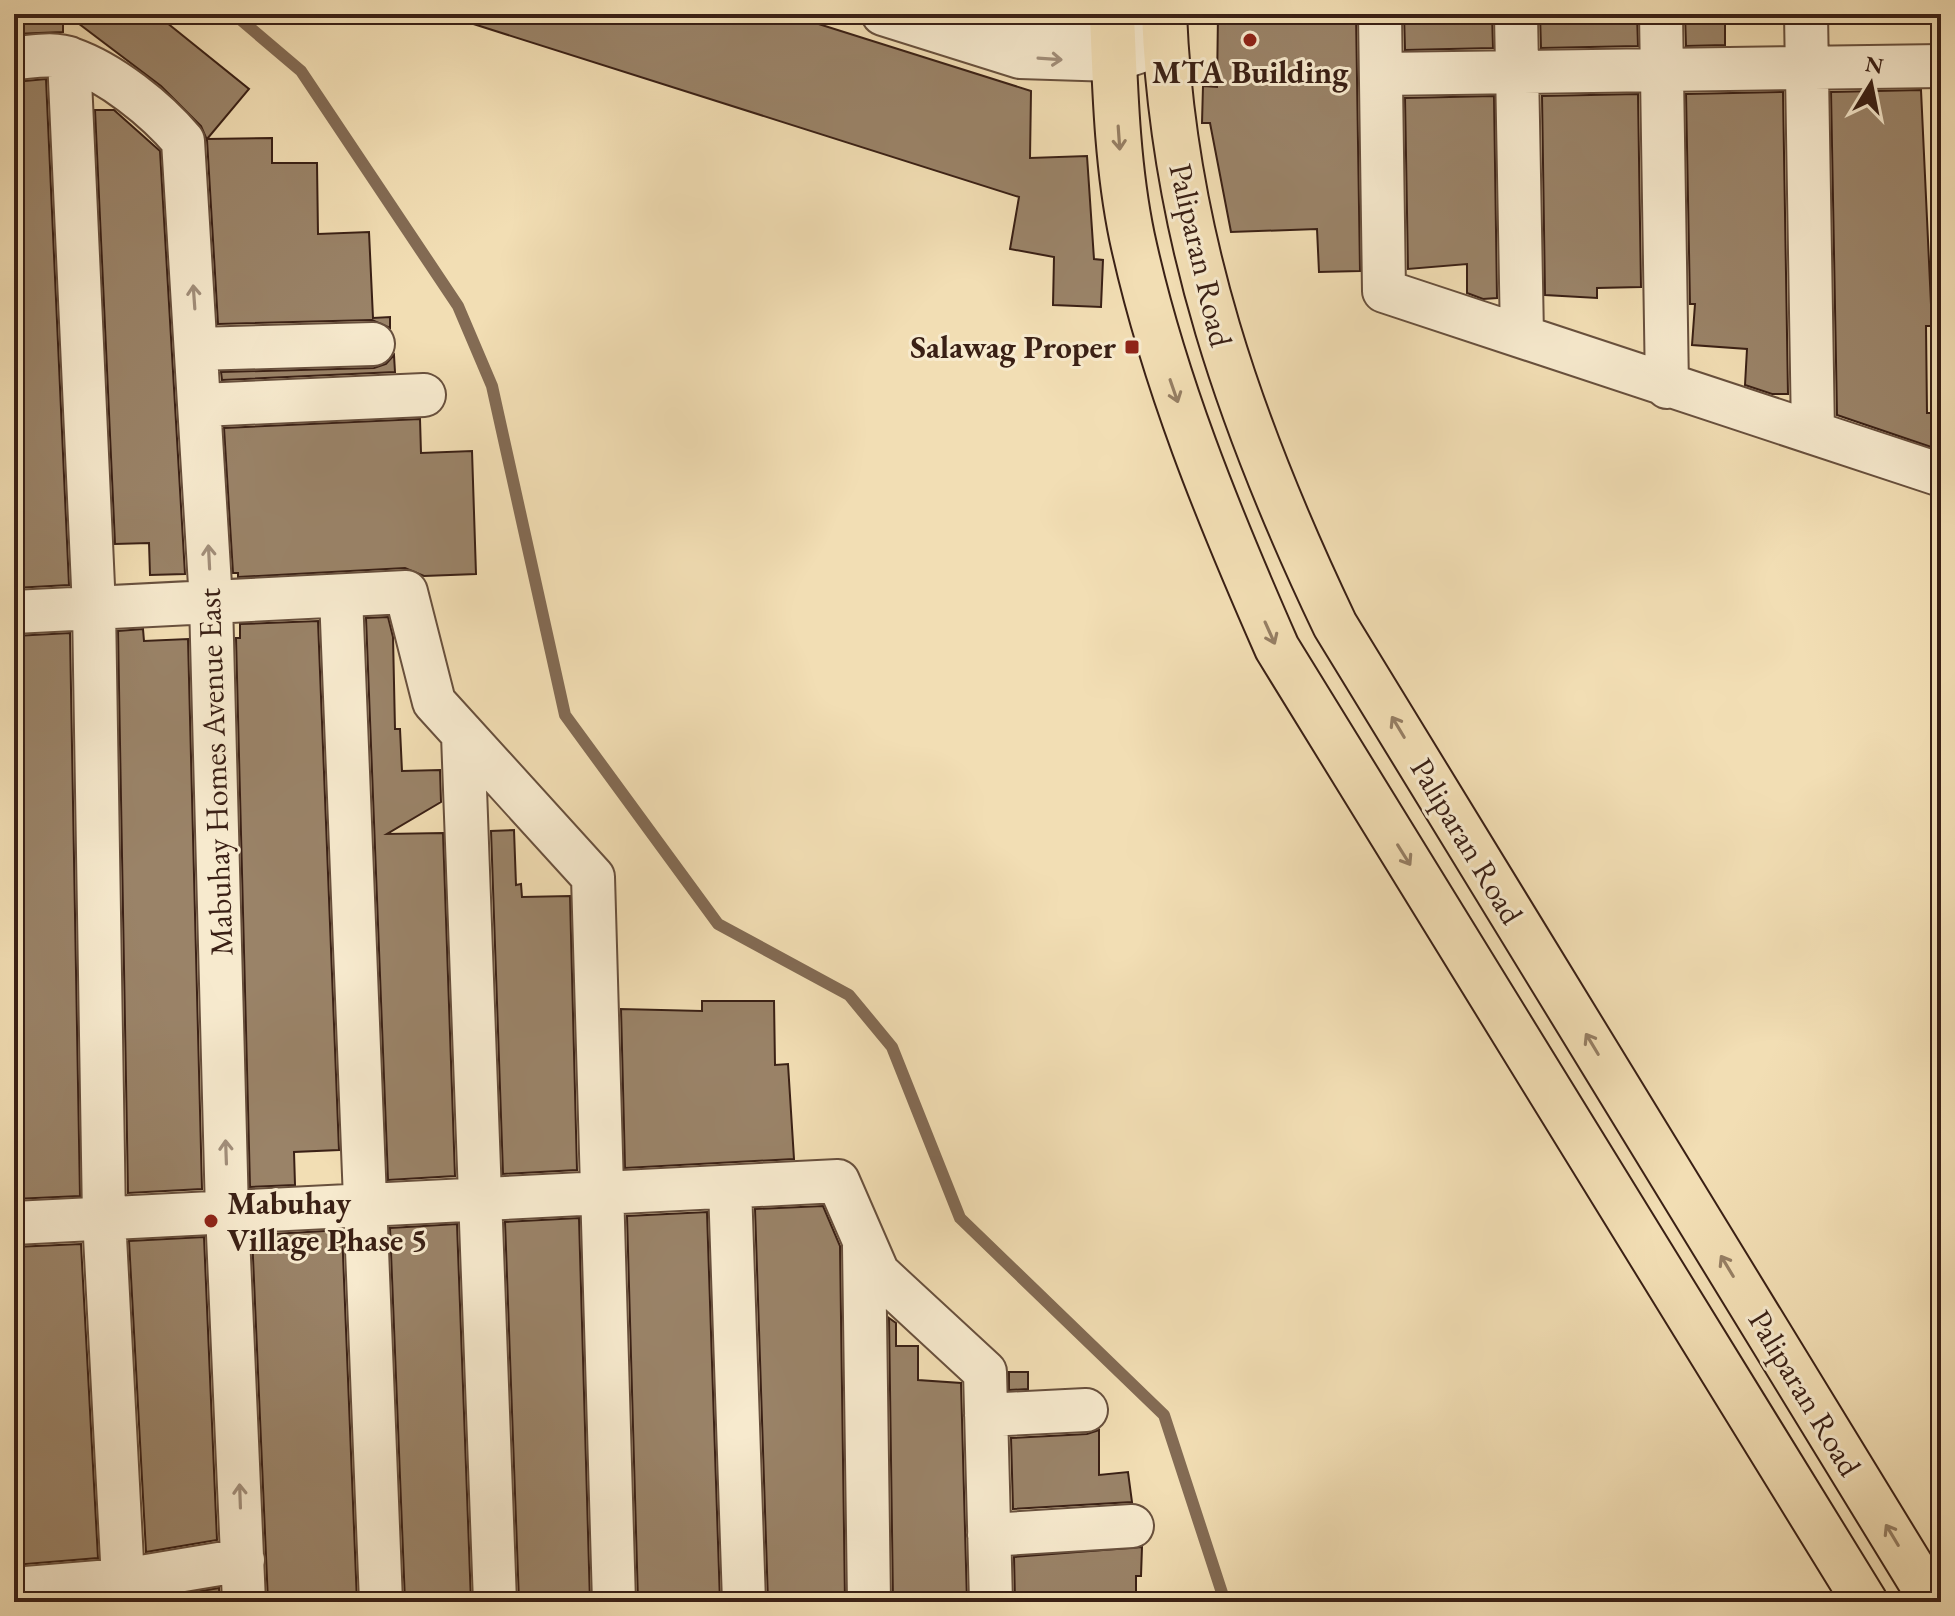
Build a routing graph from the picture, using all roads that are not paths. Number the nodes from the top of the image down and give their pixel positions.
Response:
1 (883, 14) edge
2 (1380, 14) edge
3 (1516, 14) edge
4 (1661, 14) edge
5 (1806, 14) edge
6 (1165, 29) edge
7 (1113, 35) edge
8 (14, 58) edge
9 (69, 58) junction
10 (1941, 66) edge
11 (1807, 68) junction
12 (1662, 71) junction
13 (1381, 74) junction
14 (1517, 74) junction
15 (1522, 336) junction
16 (373, 344) dead end
17 (197, 349) junction
18 (1667, 387) junction
19 (424, 395) dead end
20 (201, 405) junction
21 (1813, 432) junction
22 (1941, 475) edge
23 (341, 596) junction
24 (211, 602) junction
25 (94, 608) junction
26 (14, 612) edge
27 (463, 735) junction
28 (730, 1187) junction
29 (602, 1193) junction
30 (478, 1200) junction
31 (366, 1205) junction
32 (227, 1212) junction
33 (104, 1218) junction
34 (14, 1223) edge
35 (864, 1241) junction
36 (1086, 1410) dead end
37 (986, 1415) junction
38 (1132, 1526) dead end
39 (989, 1535) junction
40 (243, 1560) junction
41 (123, 1580) junction
42 (14, 1589) edge
43 (244, 1602) edge
44 (381, 1602) edge
45 (495, 1602) edge
46 (614, 1602) edge
47 (744, 1602) edge
48 (869, 1602) edge
49 (991, 1602) edge
50 (1865, 1602) edge
51 (1933, 1602) edge

1 - 7 street
2 - 13 street
3 - 14 street
4 - 12 street
5 - 11 street
6 - 7 street
51 -> 6 main road, Paliparan Road
7 -> 50 main road, Paliparan Road
8 - 9 street, Mabuhay Homes Avenue East
17 -> 9 street, Mabuhay Homes Avenue East
9 - 25 street
10 - 11 street
11 - 12 street
11 - 21 street
12 - 14 street
12 - 18 street
13 - 14 street
13 - 15 street
14 - 15 street
15 - 18 street
16 - 17 street
17 - 20 street, Mabuhay Homes Avenue East
18 - 21 street
19 - 20 street
24 -> 20 street, Mabuhay Homes Avenue East
21 - 22 street
23 - 24 street
23 - 27 street
23 - 31 street
24 - 25 street
32 -> 24 street, Mabuhay Homes Avenue East
25 - 26 street
25 - 33 street
27 - 29 street
27 - 30 street
28 - 29 street
28 - 35 street
28 - 47 street
29 - 30 street
29 - 46 street
30 - 31 street
30 - 45 street
31 - 32 street
31 - 44 street
32 - 33 street
40 -> 32 street, Mabuhay Homes Avenue East
33 - 34 street
33 - 41 street
35 - 37 street
35 - 48 street
36 - 37 street
37 - 39 street
38 - 39 street
39 - 49 street
40 - 41 street
40 - 43 street, Mabuhay Homes Avenue East
41 - 42 street

